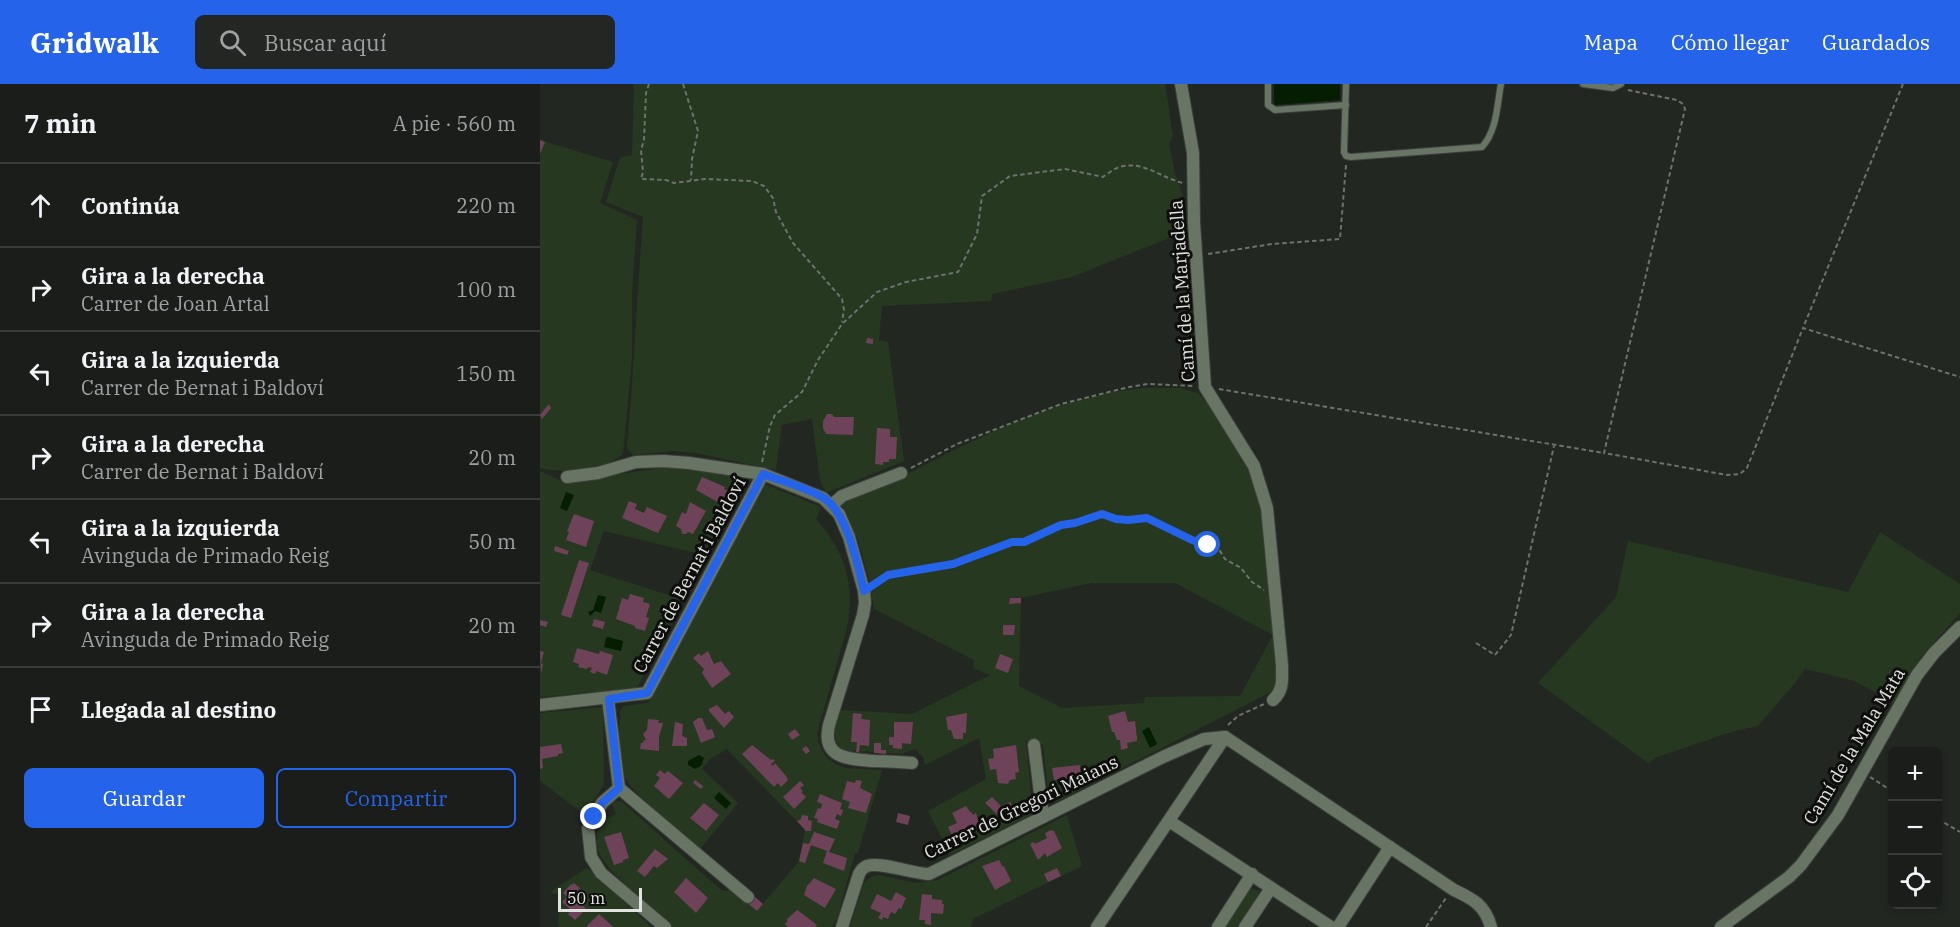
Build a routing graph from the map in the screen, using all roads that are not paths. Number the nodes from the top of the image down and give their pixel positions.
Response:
1 (1181, 84) edge
2 (1268, 84) edge
3 (1346, 84) edge
4 (1501, 84) edge
5 (1584, 84) edge
6 (1623, 86) edge
7 (1346, 105) junction
8 (901, 473) road end
9 (763, 474) junction
10 (567, 477) dead end
11 (832, 505) junction
12 (1960, 627) edge
13 (609, 699) junction
14 (1273, 700) road end
15 (540, 705) edge
16 (1220, 736) junction
17 (1034, 745) dead end
18 (912, 763) dead end
19 (619, 788) junction
20 (1043, 817) junction
21 (1169, 821) junction
22 (1390, 847) junction
23 (1252, 874) junction
24 (1271, 888) junction
25 (748, 897) dead end
26 (665, 927) edge
27 (842, 927) edge
28 (1097, 927) edge
29 (1218, 927) edge
30 (1245, 927) edge
31 (1331, 927) edge
32 (1338, 927) edge
33 (1491, 927) edge
34 (1722, 927) edge

1 - 14 street, Camí de la Marjadella
2 - 7 lane
3 - 7 lane
4 - 7 lane
5 - 6 lane
8 - 11 street
9 - 10 street
9 - 11 street
9 - 13 street, Carrer de Bernat i Baldoví
11 - 18 street
12 - 34 street, Camí de la Mala Mata
13 - 15 street, Carrer de Bernat i Baldoví
13 - 19 street
16 - 20 street, Carrer de Gregori Maians
16 - 21 street
16 - 22 street
17 - 20 street
19 - 25 street
19 - 26 street
20 - 27 street, Carrer de Gregori Maians
21 - 23 street
21 - 28 street
22 - 32 street
22 - 33 street
23 - 24 street
23 - 29 street
24 - 30 street
24 - 31 street

